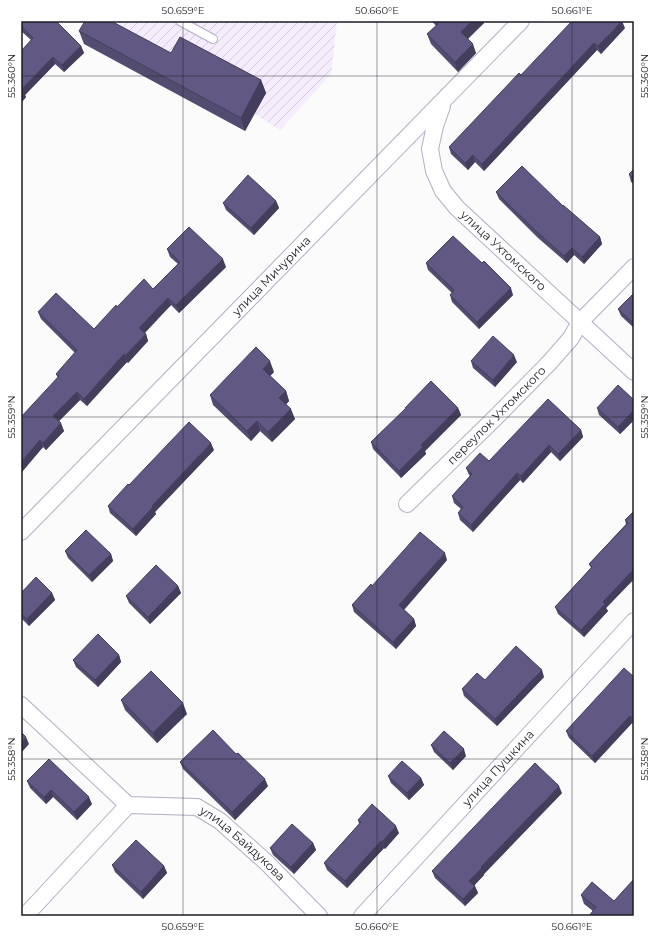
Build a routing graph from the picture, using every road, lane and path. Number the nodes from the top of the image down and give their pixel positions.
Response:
1 (180, 21) edge
2 (521, 21) edge
3 (213, 39) dead end
4 (444, 101) junction
5 (634, 267) edge
6 (580, 322) junction
7 (634, 372) edge
8 (406, 504) dead end
9 (21, 532) edge
10 (634, 621) edge
11 (21, 705) edge
12 (128, 804) junction
13 (24, 916) edge
14 (319, 916) edge
15 (362, 916) edge

1 - 3 lane
2 - 4 street, улица Мичурина
4 - 6 street, улица Ухтомского
4 - 9 street, улица Мичурина
5 - 6 street, переулок Ухтомского
6 - 7 street, улица Ухтомского
6 - 8 street, переулок Ухтомского
10 - 15 street, улица Пушкина
11 - 12 street
12 - 13 street
12 - 14 street, улица Байдукова

